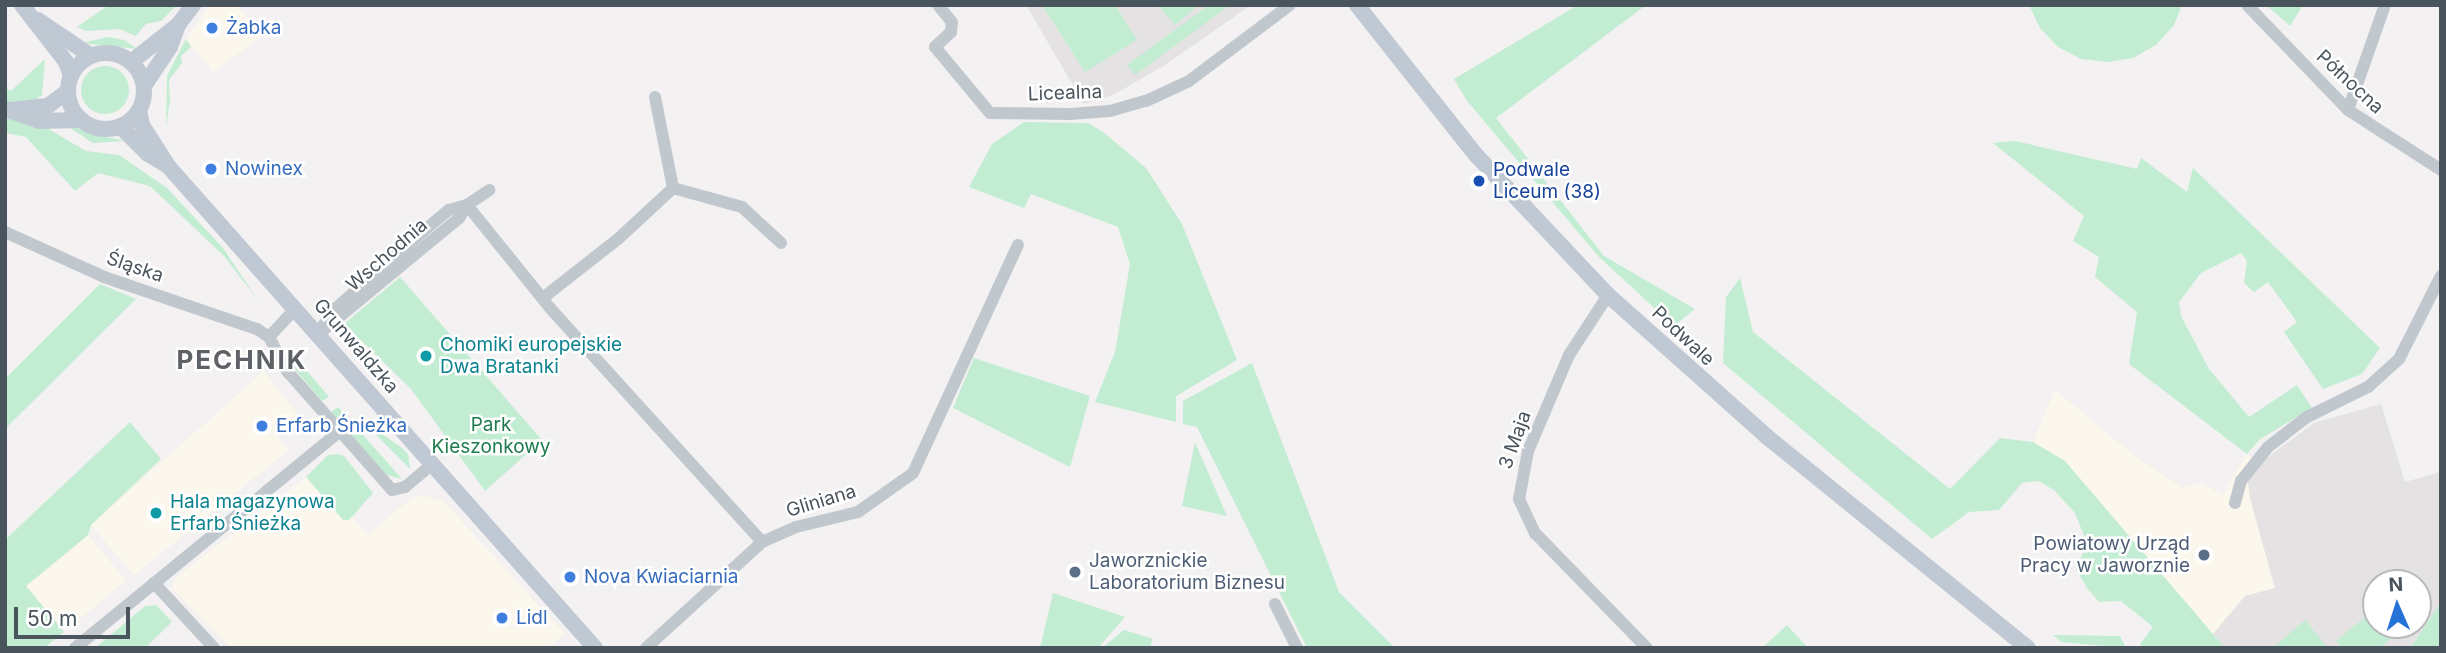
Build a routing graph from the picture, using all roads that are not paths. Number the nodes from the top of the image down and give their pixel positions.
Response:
1 (22, 5) edge
2 (193, 5) edge
3 (938, 5) edge
4 (1290, 5) edge
5 (1357, 5) edge
6 (2247, 5) edge
7 (2385, 5) edge
8 (36, 19) junction
9 (178, 25) junction
10 (91, 56) junction
11 (131, 62) junction
12 (70, 83) junction
13 (144, 86) junction
14 (656, 97) dead end
15 (6, 110) edge
16 (139, 110) junction
17 (2348, 110) junction
18 (82, 120) junction
19 (120, 126) junction
20 (168, 166) junction
21 (2441, 170) edge
22 (673, 188) junction
23 (489, 190) dead end
24 (467, 205) junction
25 (5, 232) edge
26 (781, 243) dead end
27 (1018, 245) dead end
28 (2441, 276) edge
29 (1608, 295) junction
30 (544, 297) junction
31 (295, 309) junction
32 (317, 334) junction
33 (269, 337) junction
34 (339, 432) junction
35 (432, 464) junction
36 (2235, 503) dead end
37 (762, 542) junction
38 (154, 583) junction
39 (1275, 604) dead end
40 (75, 648) edge
41 (214, 648) edge
42 (595, 648) edge
43 (646, 648) edge
44 (1297, 648) edge
45 (1647, 648) edge
46 (2028, 648) edge

1 - 8 street
2 - 9 street
3 - 4 street, Licealna
5 - 29 street, Podwale
6 - 17 street, Północna
7 - 17 street
8 - 10 street
8 - 12 street
9 - 11 street
9 - 13 street
10 - 11 street
10 - 12 street
11 - 13 street
12 - 15 street
12 - 18 street
13 - 16 street
14 - 22 street
15 - 18 street
16 - 19 street
16 - 20 street, Grunwaldzka
17 - 21 street, Północna
18 - 19 street
19 - 20 street, Grunwaldzka
20 - 31 street, Grunwaldzka
22 - 26 street
22 - 30 street
23 - 24 street, Wschodnia
24 - 30 street
24 - 32 street, Wschodnia
25 - 33 street, Śląska
27 - 37 street, Gliniana
28 - 36 street
29 - 45 street, 3 Maja
29 - 46 street, Podwale
30 - 37 street
31 - 32 street, Grunwaldzka
31 - 33 street
32 - 35 street, Grunwaldzka
33 - 34 street
34 - 35 street
34 - 38 street
35 - 42 street, Grunwaldzka
37 - 43 street, Gliniana
38 - 40 street
38 - 41 street
39 - 44 street

